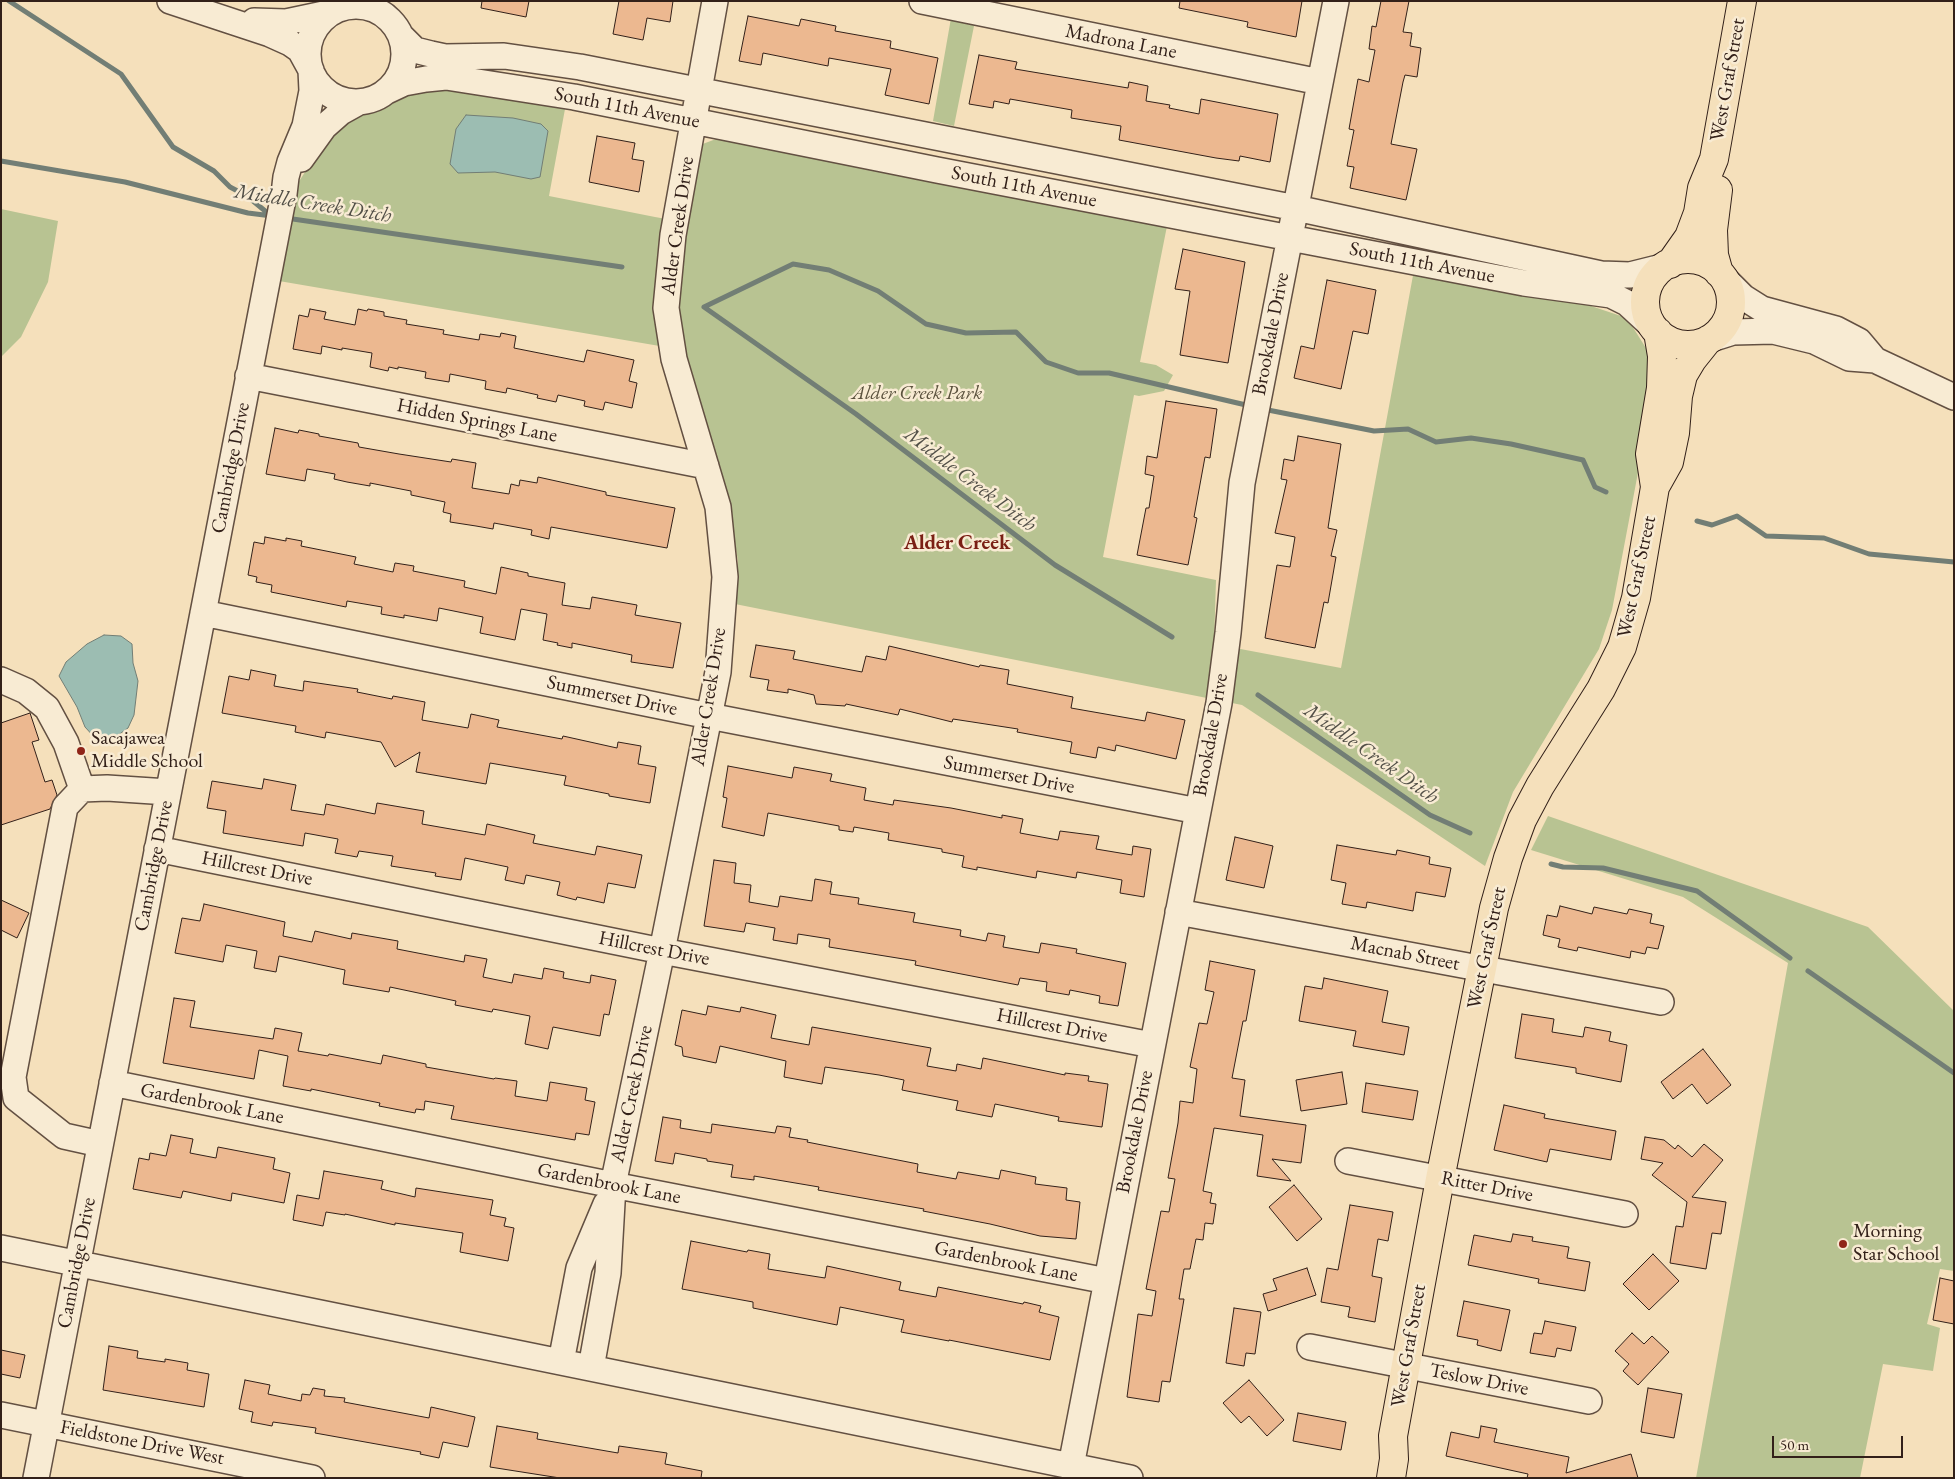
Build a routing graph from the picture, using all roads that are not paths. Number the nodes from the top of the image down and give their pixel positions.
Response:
1 (170, 1) edge
2 (715, 1) edge
3 (922, 1) edge
4 (1336, 1) edge
5 (1742, 1) edge
6 (347, 6) edge
7 (201, 12) junction
8 (397, 20) edge
9 (311, 70) junction
10 (1320, 82) junction
11 (699, 90) junction
12 (387, 91) junction
13 (359, 102) junction
14 (694, 120) junction
15 (1714, 159) junction
16 (284, 194) junction
17 (1296, 208) junction
18 (1290, 238) junction
19 (1668, 265) junction
20 (1721, 274) junction
21 (1655, 330) junction
22 (1710, 340) junction
23 (1875, 360) junction
24 (248, 376) junction
25 (1954, 397) edge
26 (706, 466) junction
27 (1655, 487) junction
28 (203, 613) junction
29 (1, 680) edge
30 (709, 716) junction
31 (82, 790) junction
32 (168, 792) junction
33 (1198, 811) junction
34 (157, 849) junction
35 (1178, 912) junction
36 (662, 951) junction
37 (1482, 969) junction
38 (1661, 1002) dead end
39 (1152, 1045) junction
40 (112, 1084) junction
41 (100, 1144) junction
42 (1348, 1161) dead end
43 (1440, 1179) junction
44 (613, 1185) junction
45 (1625, 1214) dead end
46 (1, 1248) edge
47 (77, 1263) junction
48 (1106, 1281) junction
49 (1310, 1347) dead end
50 (560, 1362) junction
51 (1406, 1366) junction
52 (591, 1368) junction
53 (1589, 1401) dead end
54 (1, 1415) edge
55 (46, 1424) junction
56 (1393, 1436) junction
57 (1071, 1466) junction
58 (36, 1478) edge
59 (312, 1478) edge
60 (1130, 1478) edge
61 (1371, 1478) edge
62 (1392, 1478) edge

1 - 7 street, South 11th Avenue
2 - 11 street, Alder Creek Drive
3 - 10 street, Madrona Lane
4 - 10 street, Brookdale Drive
5 - 15 main road, West Graf Street
6 - 7 street, South 11th Avenue
6 - 8 street, South 11th Avenue
6 - 9 street
7 - 9 street, South 11th Avenue
8 - 11 street, South 11th Avenue
8 - 12 street
9 - 13 street, South 11th Avenue
9 - 16 street, Cambridge Drive
10 - 17 street, Brookdale Drive
11 - 14 street, Alder Creek Drive
11 - 17 street, South 11th Avenue
12 - 13 street, South 11th Avenue
12 - 14 street, South 11th Avenue
13 - 16 street, Cambridge Drive
14 - 18 street, South 11th Avenue
14 - 26 street, Alder Creek Drive
15 - 19 main road, West Graf Street
15 - 20 main road, West Graf Street
16 - 24 street, Cambridge Drive
17 - 18 street, Brookdale Drive
17 - 19 street, South 11th Avenue
18 - 21 street, South 11th Avenue
18 - 33 street, Brookdale Drive
19 - 20 main road
19 - 21 main road, West Graf Street
20 - 22 main road, West Graf Street
20 - 23 street
21 - 22 main road
21 - 27 main road, West Graf Street
22 - 23 street
22 - 27 main road, West Graf Street
23 - 25 street
24 - 26 street, Hidden Springs Lane
24 - 28 street, Cambridge Drive
26 - 30 street, Alder Creek Drive
27 - 37 main road, West Graf Street
28 - 30 street, Summerset Drive
28 - 32 street, Cambridge Drive
29 - 31 street
30 - 33 street, Summerset Drive
30 - 36 street, Alder Creek Drive
31 - 32 street
31 - 41 street
32 - 34 street, Cambridge Drive
33 - 35 street, Brookdale Drive
34 - 36 street, Hillcrest Drive
34 - 40 street, Cambridge Drive
35 - 37 street, Macnab Street
35 - 39 street, Brookdale Drive
36 - 39 street, Hillcrest Drive
36 - 44 street, Alder Creek Drive
37 - 38 street, Macnab Street
37 - 43 main road, West Graf Street
39 - 48 street, Brookdale Drive
40 - 41 street, Cambridge Drive
40 - 44 street, Gardenbrook Lane
41 - 47 street, Cambridge Drive
42 - 43 street, Ritter Drive
43 - 45 street, Ritter Drive
43 - 51 main road, West Graf Street
44 - 48 street, Gardenbrook Lane
44 - 50 street, Alder Creek Drive
44 - 52 street, Alder Creek Drive
46 - 47 street
47 - 50 street
47 - 55 street, Cambridge Drive
48 - 57 street, Brookdale Drive
49 - 51 street, Teslow Drive
50 - 52 street
51 - 53 street, Teslow Drive
51 - 56 main road, West Graf Street
52 - 57 street
54 - 55 street, Fieldstone Drive West
55 - 58 street, Cambridge Drive
55 - 59 street, Fieldstone Drive West
56 - 61 main road, West Graf Street
56 - 62 main road, West Graf Street
57 - 60 street

